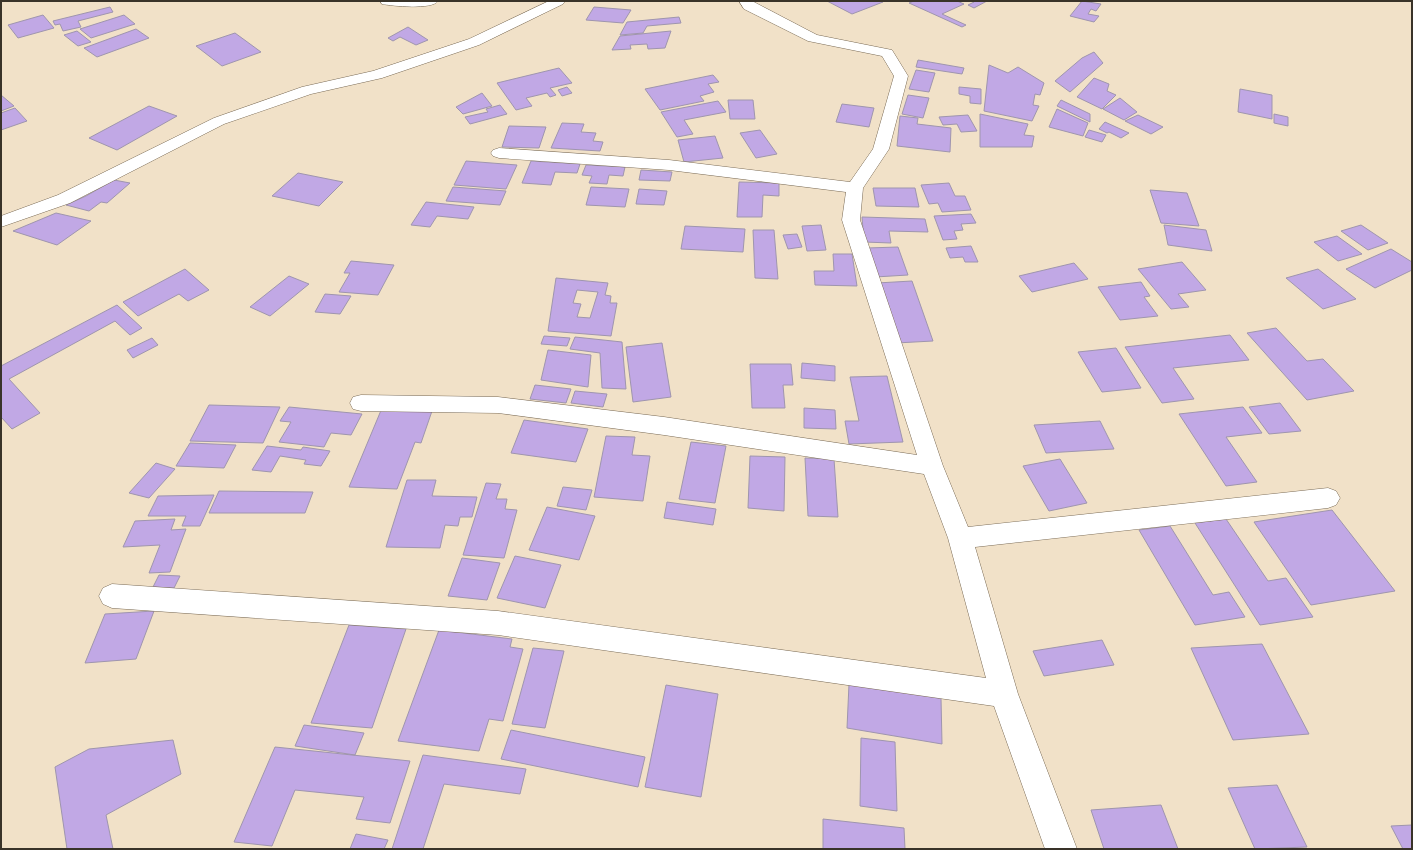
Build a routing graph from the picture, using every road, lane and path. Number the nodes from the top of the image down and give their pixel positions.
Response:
1 (386, 1) edge
2 (432, 1) edge
3 (559, 1) edge
4 (745, 1) edge
5 (499, 153) dead end
6 (855, 188) junction
7 (1, 222) edge
8 (361, 403) dead end
9 (932, 466) junction
10 (1328, 498) dead end
11 (960, 538) junction
12 (112, 596) dead end
13 (1004, 694) junction
14 (1061, 849) edge

1 - 2 street
3 - 7 street
4 - 6 street
5 - 6 street
6 - 9 street
8 - 9 street
9 - 11 street
10 - 11 street
11 - 13 street
12 - 13 street
13 - 14 street

